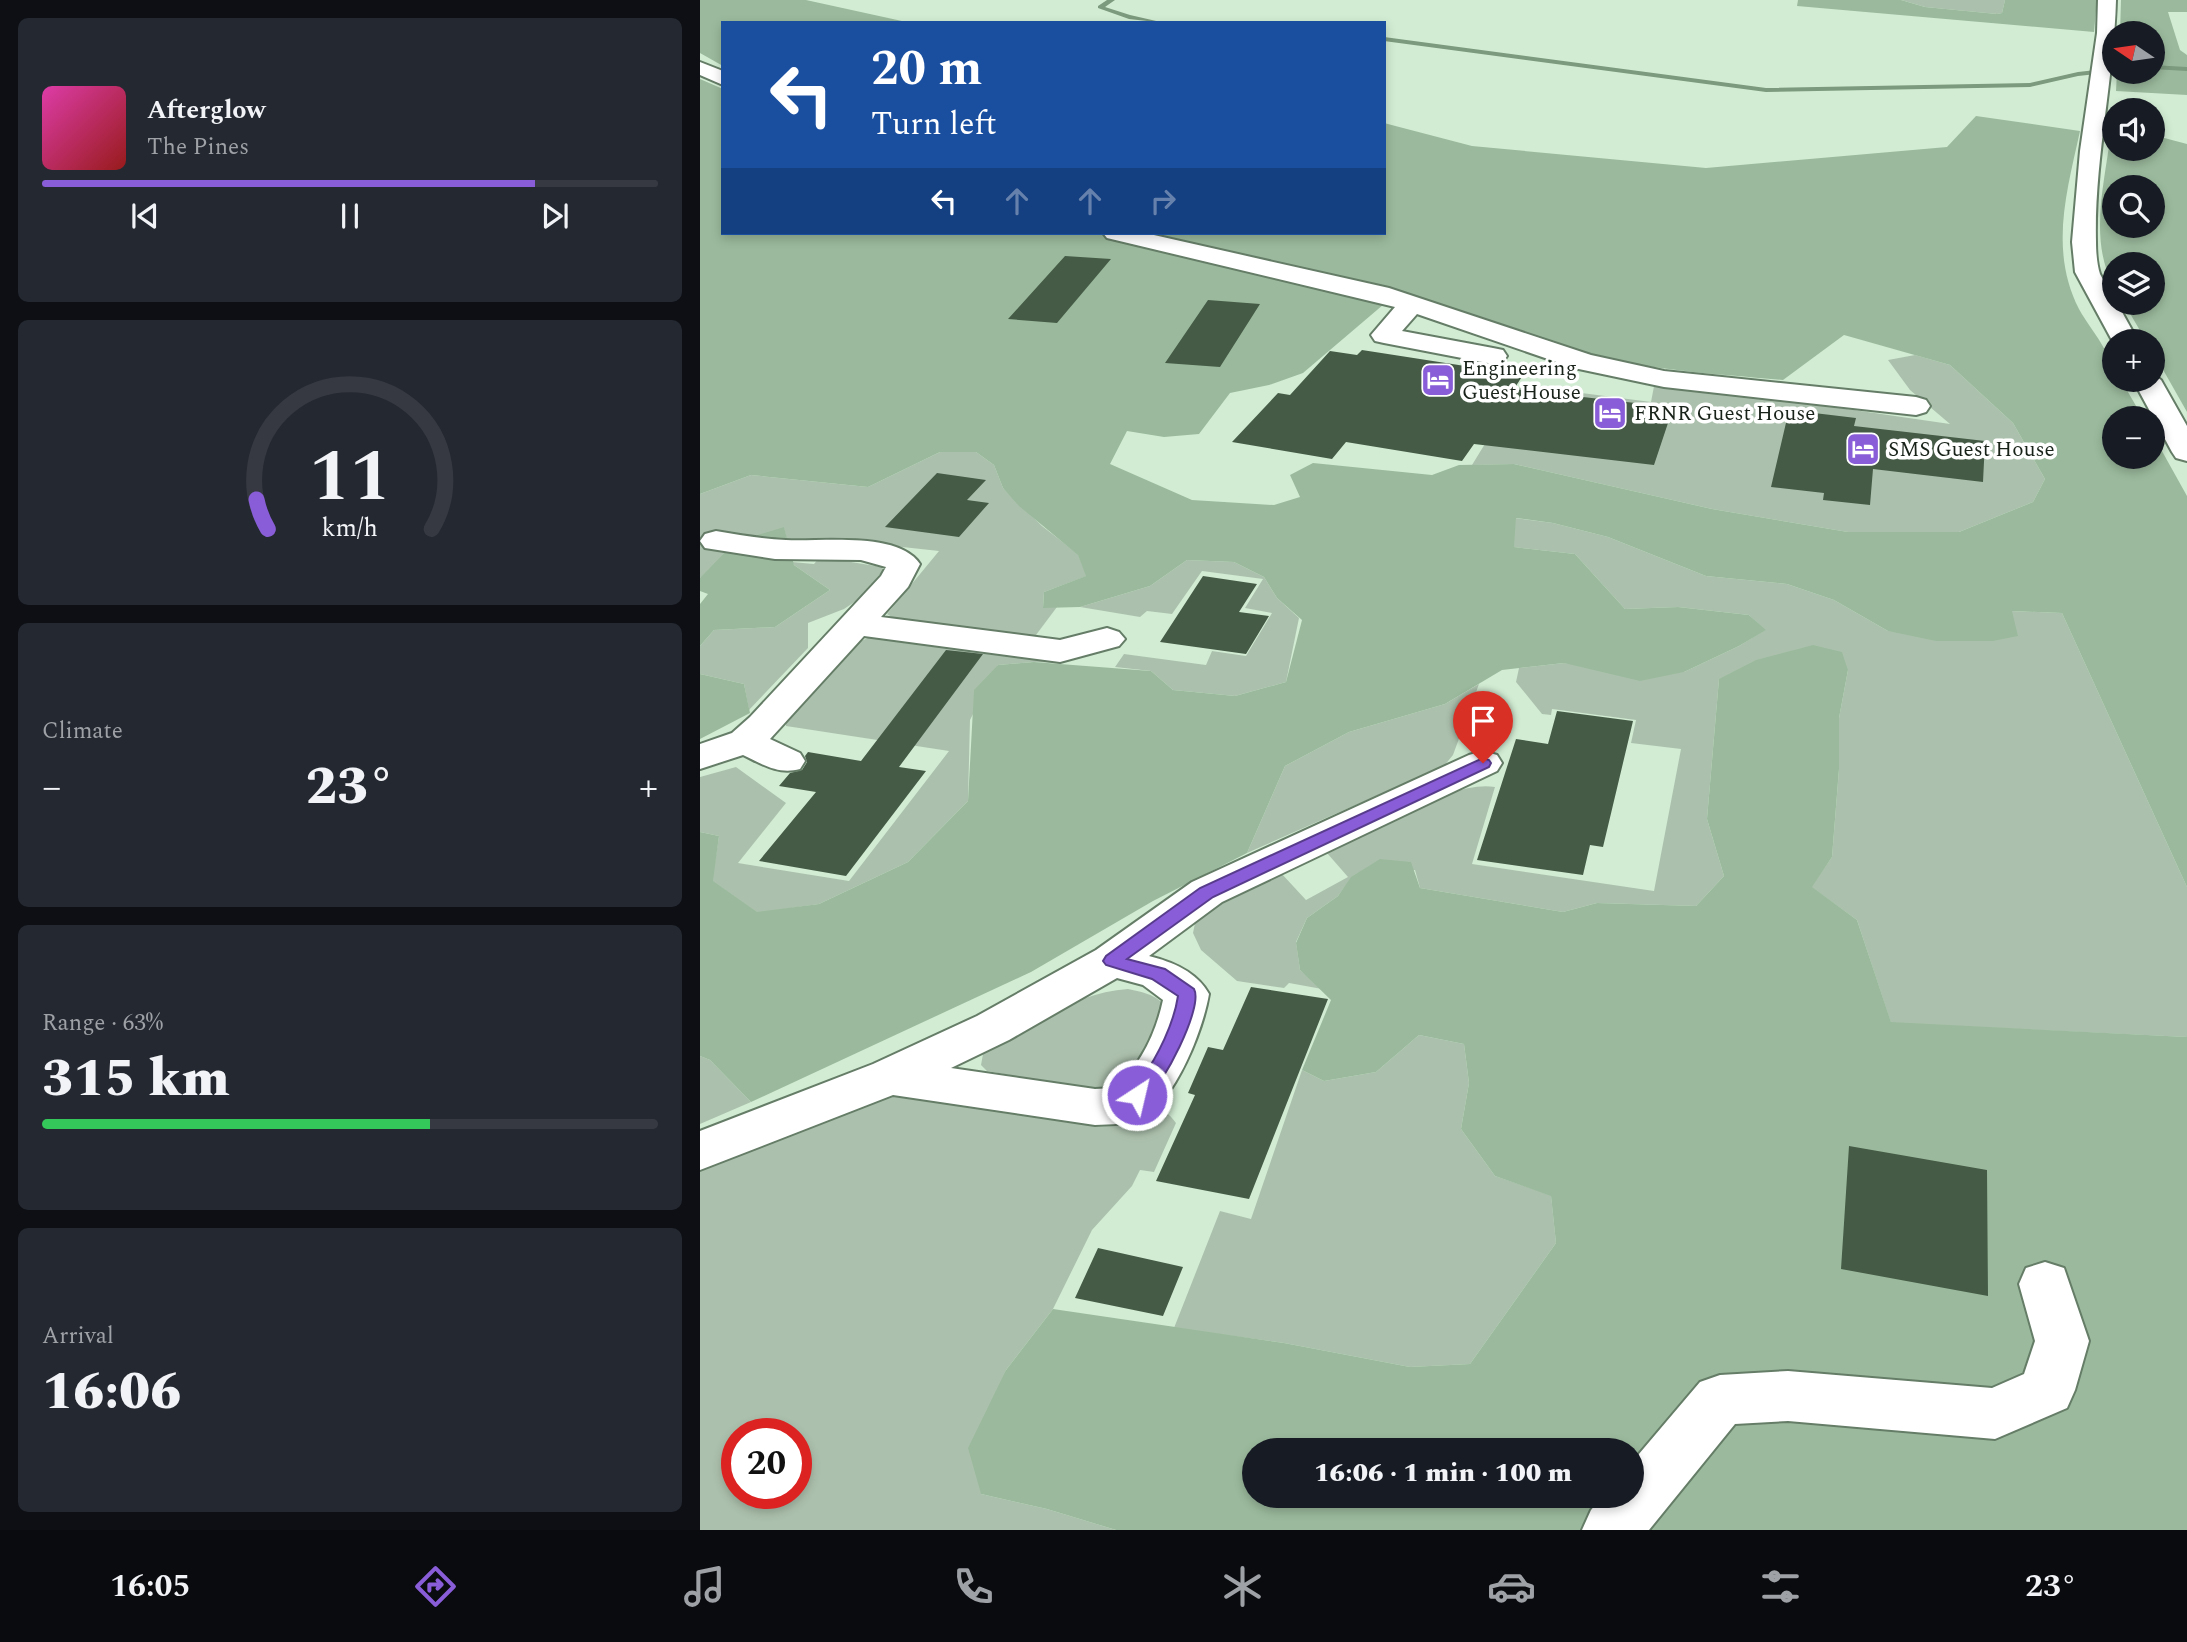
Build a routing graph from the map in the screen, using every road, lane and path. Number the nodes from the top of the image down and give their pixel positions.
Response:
1 (2107, 0) edge
2 (700, 68) edge
3 (721, 78) edge
4 (1124, 235) edge
5 (1412, 304) junction
6 (2119, 329) edge
7 (1493, 356) dead end
8 (2154, 392) edge
9 (1916, 406) dead end
10 (2187, 452) edge
11 (716, 541) dead end
12 (855, 624) junction
13 (1107, 639) dead end
14 (745, 741) junction
15 (700, 757) edge
16 (786, 761) dead end
17 (1483, 763) dead end
18 (1112, 961) junction
19 (890, 1077) junction
20 (700, 1151) edge
21 (2045, 1284) dead end
22 (1612, 1530) edge

1 - 6 street
2 - 3 street
4 - 5 street
5 - 7 street
5 - 9 street
8 - 10 street
11 - 12 street
12 - 13 street
12 - 14 street
14 - 15 street
14 - 16 street
17 - 18 street
18 - 19 street
18 - 19 street
19 - 20 street
21 - 22 street

